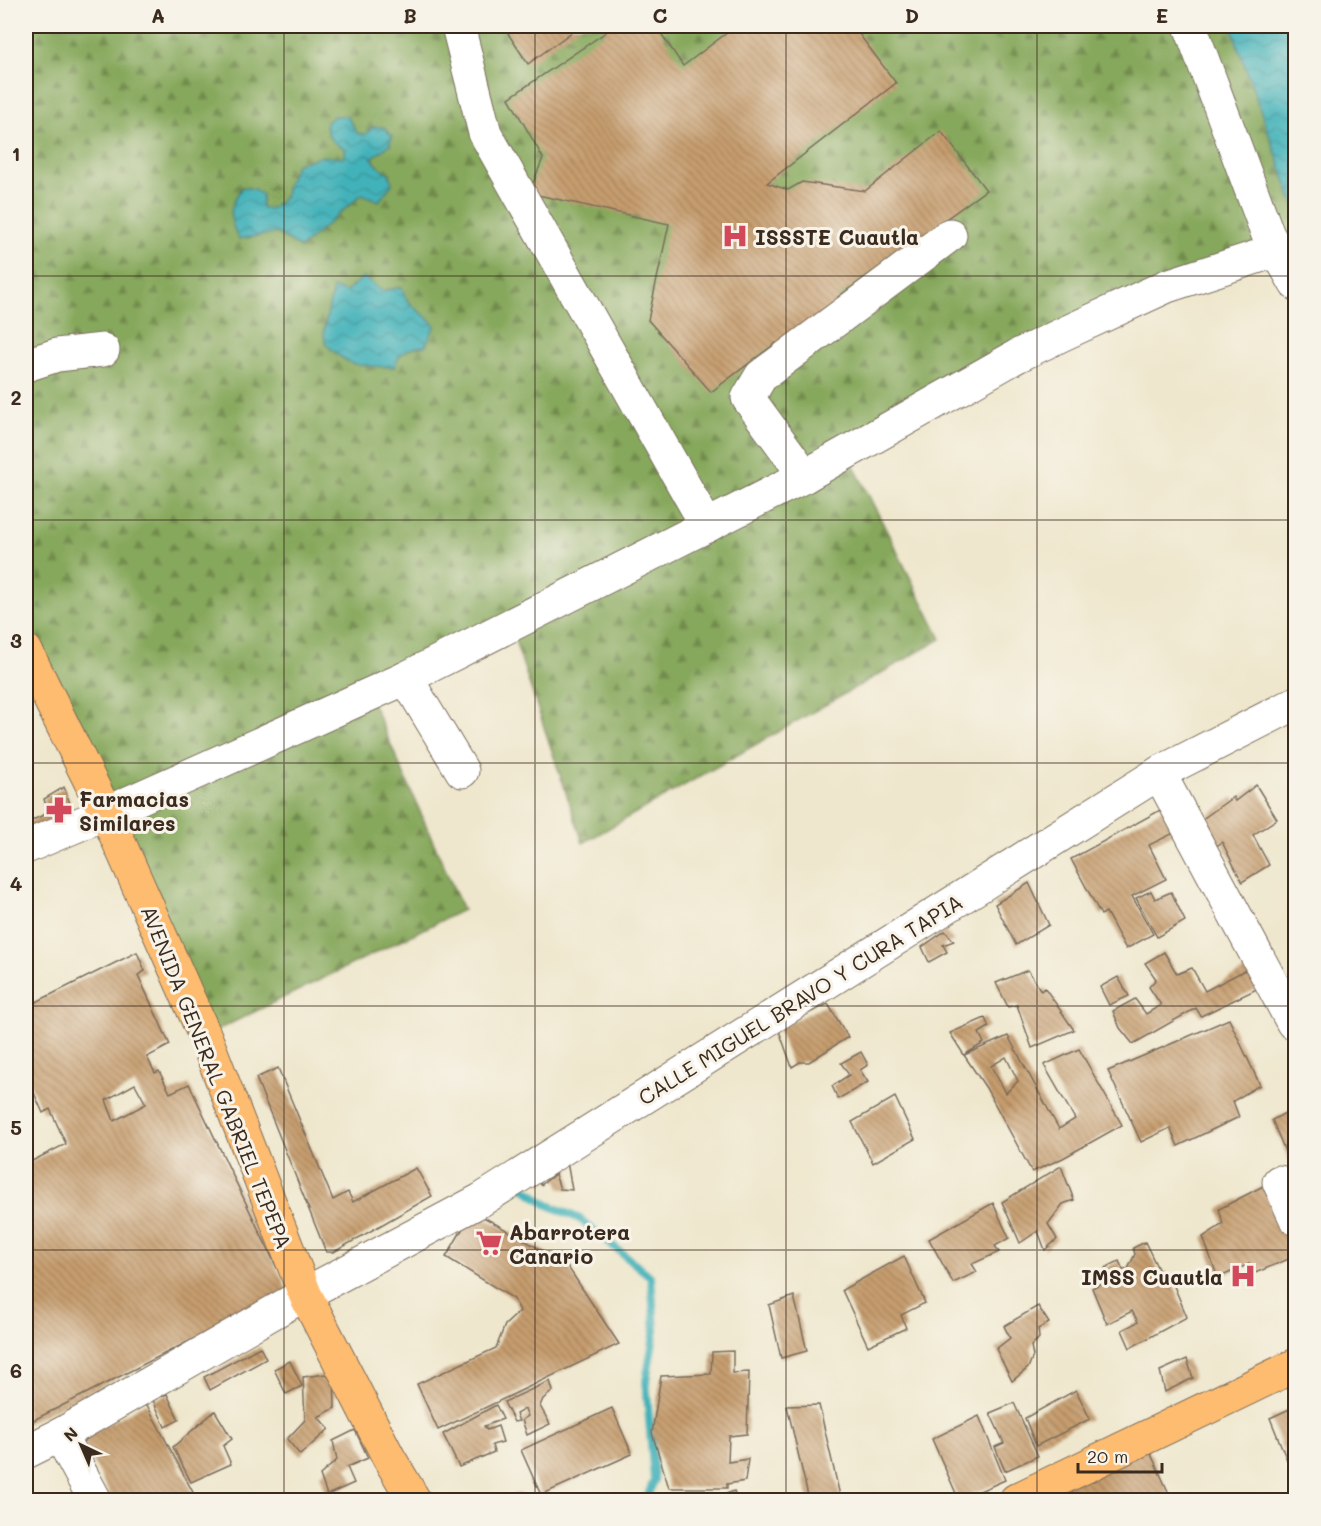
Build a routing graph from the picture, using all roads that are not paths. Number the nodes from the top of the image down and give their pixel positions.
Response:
1 (458, 26) edge
2 (1191, 26) edge
3 (950, 235) dead end
4 (1275, 251) junction
5 (1296, 284) edge
6 (104, 350) dead end
7 (26, 365) edge
8 (805, 476) junction
9 (707, 526) junction
10 (26, 651) edge
11 (406, 678) junction
12 (1296, 703) edge
13 (462, 771) dead end
14 (1159, 773) junction
15 (106, 813) junction
16 (26, 847) edge
17 (1293, 1023) dead end
18 (1279, 1182) dead end
19 (1296, 1219) edge
20 (305, 1294) junction
21 (1296, 1365) edge
22 (60, 1435) junction
23 (26, 1452) edge
24 (95, 1500) edge
25 (414, 1500) edge
26 (1016, 1500) edge

1 - 9 street
2 - 4 street
3 - 8 street
4 - 5 street
4 - 8 street
6 - 7 street
8 - 9 street
9 - 11 street
10 - 15 main road, AVENIDA GENERAL GABRIEL TEPEPA
11 - 13 street
11 - 15 street
12 - 14 street, CALLE MIGUEL BRAVO Y CURA TAPIA
14 - 17 street
14 - 20 street, CALLE MIGUEL BRAVO Y CURA TAPIA
15 - 16 street
15 - 20 main road, AVENIDA GENERAL GABRIEL TEPEPA
18 - 19 street
20 - 22 street, CALLE MIGUEL BRAVO Y CURA TAPIA
20 - 25 main road, AVENIDA GENERAL GABRIEL TEPEPA
21 - 26 main road
22 - 23 street, CALLE MIGUEL BRAVO Y CURA TAPIA
22 - 24 street

